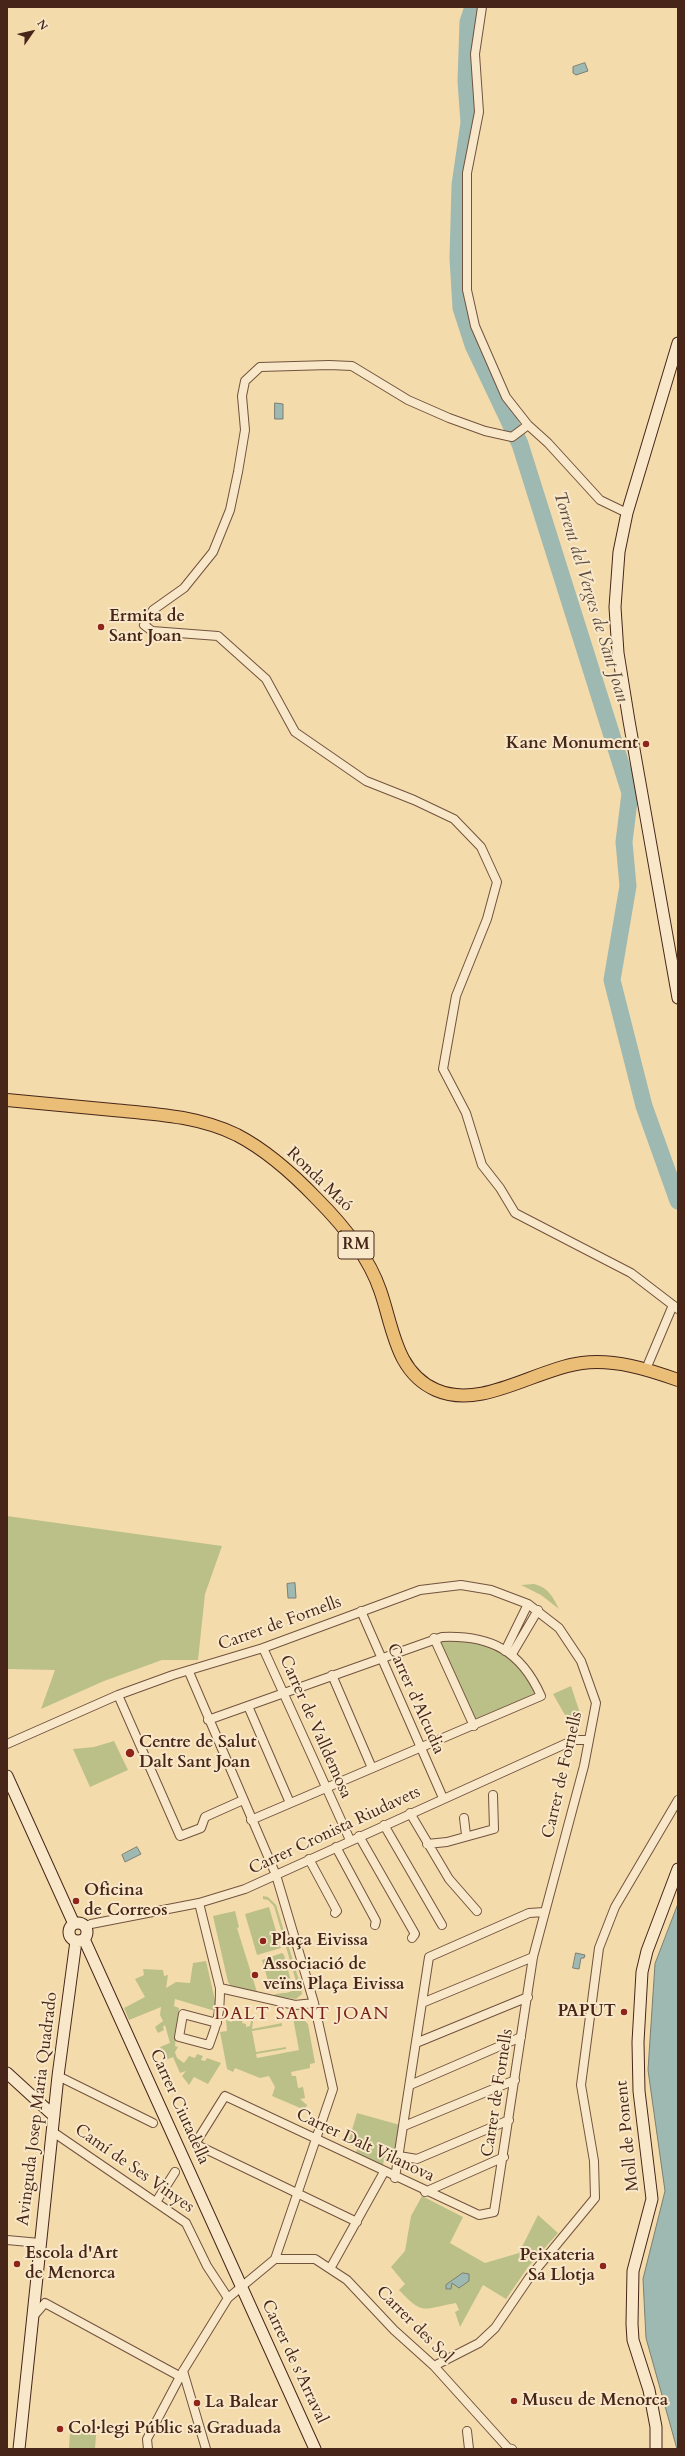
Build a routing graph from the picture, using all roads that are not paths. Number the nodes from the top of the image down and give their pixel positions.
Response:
1 (482, 7) edge
2 (678, 343) edge
3 (678, 364) edge
4 (667, 381) junction
5 (528, 425) junction
6 (627, 513) junction
7 (678, 998) edge
8 (7, 1100) edge
9 (675, 1307) edge
10 (651, 1370) junction
11 (678, 1373) edge
12 (678, 1380) edge
13 (528, 1604) junction
14 (538, 1610) junction
15 (361, 1611) junction
16 (434, 1638) junction
17 (263, 1648) junction
18 (508, 1652) junction
19 (380, 1658) junction
20 (188, 1672) junction
21 (332, 1675) junction
22 (283, 1693) junction
23 (118, 1695) junction
24 (248, 1706) junction
25 (208, 1720) junction
26 (474, 1726) junction
27 (589, 1740) junction
28 (7, 1744) edge
29 (420, 1749) junction
30 (372, 1768) junction
31 (7, 1776) edge
32 (326, 1787) junction
33 (493, 1795) dead end
34 (443, 1798) junction
35 (243, 1800) junction
36 (678, 1800) edge
37 (290, 1803) junction
38 (410, 1814) junction
39 (464, 1818) dead end
40 (251, 1820) junction
41 (384, 1825) junction
42 (466, 1835) junction
43 (359, 1836) junction
44 (350, 1840) junction
45 (427, 1844) junction
46 (336, 1847) junction
47 (309, 1859) junction
48 (678, 1869) edge
49 (276, 1875) junction
50 (199, 1903) junction
51 (478, 1911) dead end
52 (544, 1912) junction
53 (335, 1913) dead end
54 (74, 1924) junction
55 (375, 1925) dead end
56 (442, 1925) dead end
57 (86, 1927) junction
58 (412, 1938) dead end
59 (80, 1940) junction
60 (533, 1957) junction
61 (220, 1988) junction
62 (528, 1997) junction
63 (314, 2003) junction
64 (422, 2003) junction
65 (217, 2023) junction
66 (521, 2038) junction
67 (416, 2043) junction
68 (7, 2073) edge
69 (58, 2076) junction
70 (515, 2080) junction
71 (410, 2085) junction
72 (54, 2116) junction
73 (509, 2120) junction
74 (153, 2123) dead end
75 (404, 2126) junction
76 (53, 2132) junction
77 (317, 2140) junction
78 (399, 2156) junction
79 (504, 2157) junction
80 (175, 2172) dead end
81 (384, 2172) junction
82 (395, 2178) junction
83 (425, 2192) junction
84 (298, 2194) junction
85 (156, 2202) junction
86 (494, 2212) joint
87 (357, 2222) junction
88 (7, 2240) edge
89 (40, 2243) junction
90 (275, 2259) junction
91 (331, 2267) junction
92 (242, 2288) junction
93 (228, 2298) junction
94 (32, 2318) junction
95 (434, 2366) junction
96 (182, 2374) junction
97 (467, 2431) dead end
98 (19, 2449) edge
99 (148, 2449) edge
100 (206, 2449) edge
101 (315, 2449) edge
102 (469, 2449) edge
103 (512, 2449) edge
104 (656, 2449) edge

1 - 5 street
2 - 4 street
3 - 4 street
4 - 6 street
5 - 6 street
5 - 9 street
6 - 7 street
8 - 10 main road, Ronda Maó / RM
9 - 10 street
10 - 11 main road, Ronda Maó / RM
10 - 12 main road, Ronda Maó / RM
13 - 14 street, Carrer de Fornells
13 - 15 street, Carrer de Fornells
13 - 18 street
14 - 18 street
14 - 27 street, Carrer de Fornells
15 - 17 street, Carrer de Fornells
15 - 19 street, Carrer d'Alcudia
16 - 18 street
16 - 19 street
16 - 26 street
17 - 20 street, Carrer de Fornells
17 - 22 street, Carrer de Valldemosa
18 - 26 street
19 - 21 street
19 - 29 street, Carrer d'Alcudia
20 - 23 street, Carrer de Fornells
20 - 25 street
21 - 22 street
21 - 30 street
22 - 24 street
22 - 32 street, Carrer de Valldemosa
23 - 28 street, Carrer de Fornells
23 - 35 street
24 - 25 street
24 - 37 street
25 - 35 street
26 - 29 street
27 - 34 street, Carrer Cronista Riudavets
27 - 52 street, Carrer de Fornells
29 - 30 street
29 - 34 street, Carrer d'Alcudia
30 - 32 street
31 - 54 street
32 - 37 street
32 - 44 street, Carrer de Valldemosa
33 - 42 street
34 - 38 street, Carrer Cronista Riudavets
35 - 40 street
36 - 95 street
37 - 40 street
38 - 41 street, Carrer Cronista Riudavets
38 - 45 street
39 - 42 street
40 - 49 street
41 - 43 street, Carrer Cronista Riudavets
41 - 56 street
42 - 45 street
43 - 44 street, Carrer Cronista Riudavets
43 - 58 street
44 - 46 street, Carrer Cronista Riudavets
45 - 51 street
46 - 47 street, Carrer Cronista Riudavets
46 - 55 street
47 - 49 street, Carrer Cronista Riudavets
47 - 53 street
48 - 104 street, Moll de Ponent
49 - 50 street, Carrer Cronista Riudavets
49 - 63 street
50 - 57 street, Carrer Cronista Riudavets
50 - 61 street
52 - 60 street, Carrer de Fornells
52 - 64 street
54 - 57 street
54 - 59 street
57 - 59 street
59 - 69 street, Avinguda Josep Maria Quadrado
59 - 92 street, Carrer Ciutadella
60 - 62 street, Carrer de Fornells
60 - 64 street
61 - 63 street
61 - 65 street
62 - 66 street, Carrer de Fornells
62 - 67 street
63 - 77 street
64 - 67 street
65 - 65 street
66 - 70 street, Carrer de Fornells
66 - 71 street
67 - 71 street
68 - 72 street, Camí de Ses Vinyes
69 - 72 street, Avinguda Josep Maria Quadrado
69 - 74 street
70 - 73 street, Carrer de Fornells
70 - 75 street
71 - 75 street
72 - 76 street, Avinguda Josep Maria Quadrado
73 - 78 street
73 - 79 street, Carrer de Fornells
75 - 78 street
76 - 85 street, Camí de Ses Vinyes
76 - 89 street, Avinguda Josep Maria Quadrado
77 - 81 street, Carrer Dalt Vilanova
77 - 84 street
77 - 84 street, Carrer Dalt Vilanova
78 - 82 street
79 - 83 street
79 - 86 street, Carrer de Fornells
80 - 85 street
81 - 82 street, Carrer Dalt Vilanova
81 - 87 street
82 - 83 street, Carrer Dalt Vilanova
83 - 86 street, Carrer Dalt Vilanova
84 - 87 street
84 - 90 street
85 - 93 street, Camí de Ses Vinyes
87 - 91 street
88 - 89 street
89 - 94 street, Avinguda Josep Maria Quadrado
90 - 91 street, Carrer des Sol
90 - 92 street
91 - 95 street, Carrer des Sol
92 - 93 street
92 - 101 street, Carrer de s'Arraval
93 - 96 street
94 - 96 street
94 - 98 street, Avinguda Josep Maria Quadrado
95 - 103 street, Carrer des Sol
96 - 99 street
96 - 100 street
97 - 102 street

